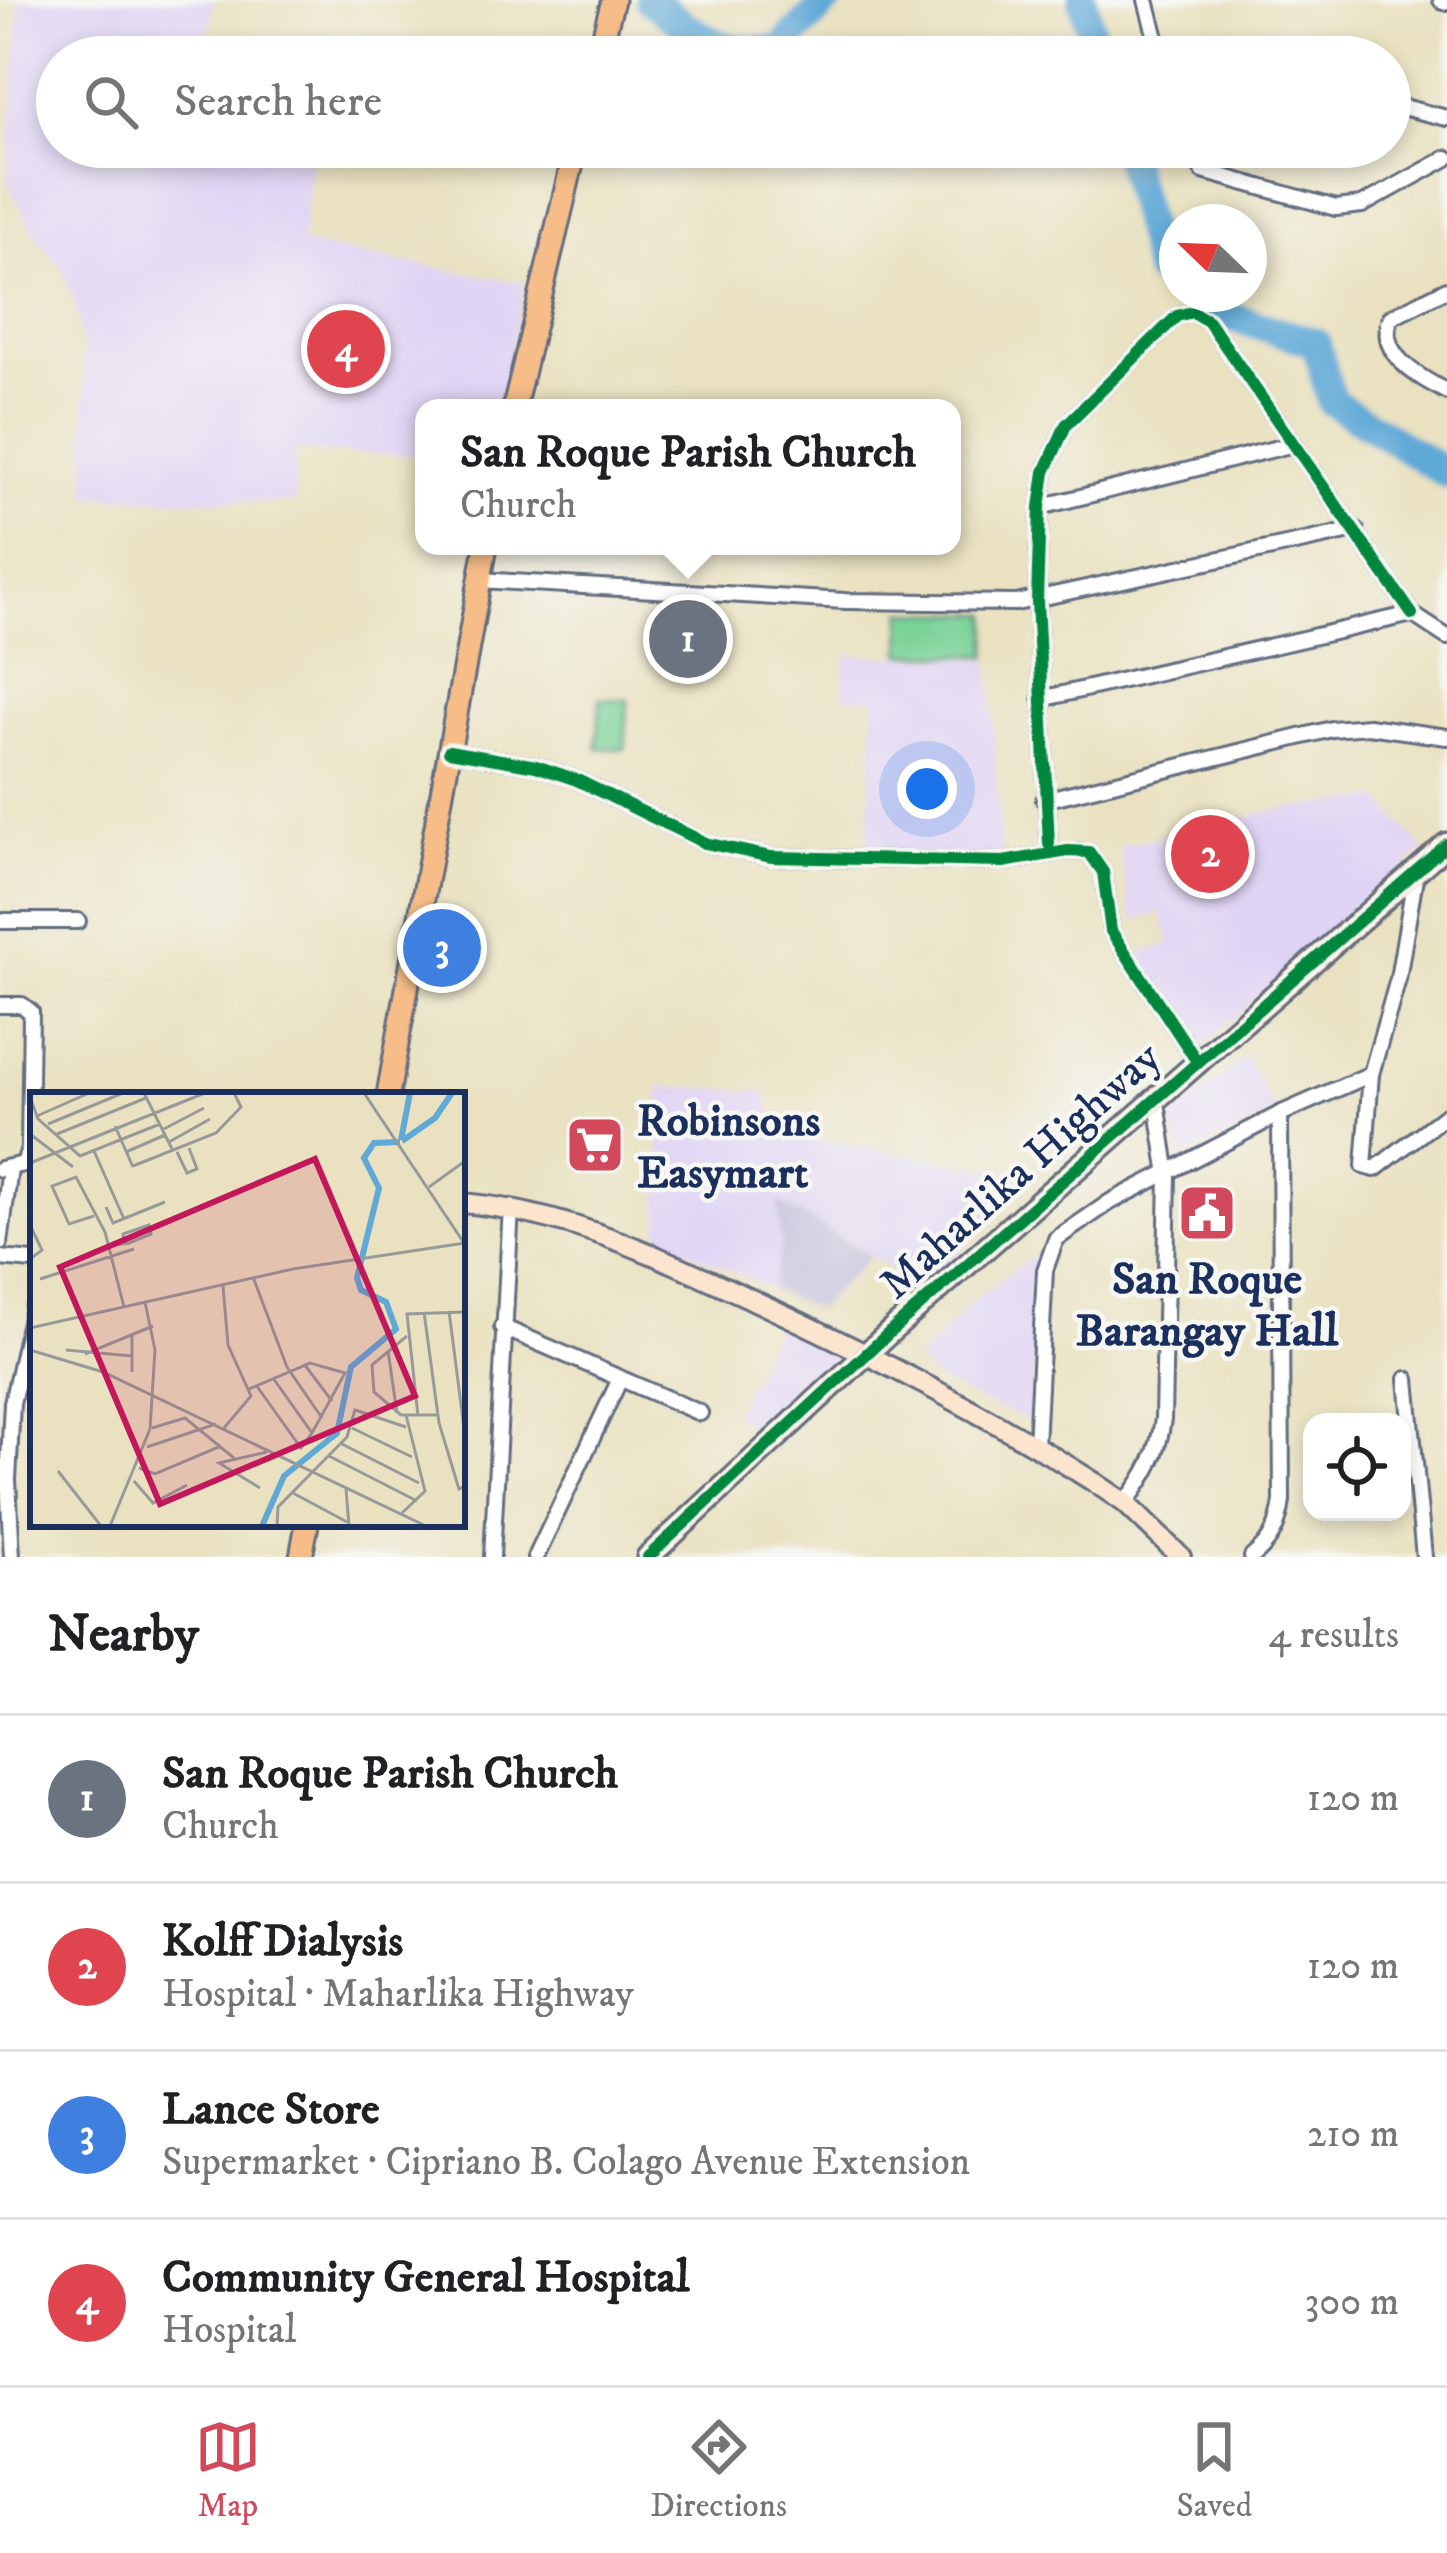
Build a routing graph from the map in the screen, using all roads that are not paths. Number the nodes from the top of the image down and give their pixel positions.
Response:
1 (1146, 0) edge
2 (611, 6) edge
3 (603, 36) edge
4 (1156, 36) edge
5 (1411, 109) edge
6 (1447, 118) edge
7 (1447, 158) edge
8 (571, 168) edge
9 (1202, 168) edge
10 (1447, 289) edge
11 (1447, 392) edge
12 (516, 399) edge
13 (1294, 444) junction
14 (1040, 507) junction
15 (1356, 530) junction
16 (484, 555) edge
17 (479, 580) junction
18 (1037, 601) junction
19 (1412, 614) junction
20 (1447, 637) edge
21 (1041, 699) junction
22 (1447, 737) edge
23 (449, 751) junction
24 (1044, 800) junction
25 (1049, 844) dead end
26 (1447, 844) edge
27 (1416, 872) junction
28 (0, 921) edge
29 (78, 921) dead end
30 (0, 1005) edge
31 (1196, 1060) junction
32 (1371, 1074) junction
33 (30, 1092) edge
34 (389, 1092) edge
35 (1156, 1096) junction
36 (30, 1103) edge
37 (1280, 1114) junction
38 (1447, 1114) edge
39 (5, 1169) edge
40 (1168, 1175) junction
41 (465, 1203) edge
42 (511, 1207) junction
43 (0, 1243) edge
44 (0, 1258) edge
45 (30, 1261) edge
46 (30, 1322) edge
47 (502, 1327) junction
48 (869, 1352) junction
49 (620, 1378) junction
50 (1407, 1379) dead end
51 (700, 1413) dead end
52 (1036, 1445) junction
53 (1125, 1503) junction
54 (306, 1527) edge
55 (12, 1557) edge
56 (301, 1557) edge
57 (492, 1557) edge
58 (536, 1557) edge
59 (648, 1557) edge
60 (1181, 1557) edge
61 (1252, 1557) edge
62 (1424, 1557) edge

1 - 4 street
2 - 3 main road
5 - 6 street
7 - 9 street
8 - 12 main road
10 - 11 street
13 - 14 street
13 - 14 street
13 - 15 street
14 - 18 street
15 - 18 street
15 - 19 street
16 - 17 main road
17 - 18 street
17 - 23 main road
18 - 21 street
19 - 20 street
19 - 21 street
21 - 24 street
22 - 24 street
23 - 31 street
23 - 34 main road
24 - 25 street
26 - 27 main road, Maharlika Highway
27 - 31 main road, Maharlika Highway
27 - 32 street
28 - 29 street
30 - 33 street
31 - 35 main road, Maharlika Highway
32 - 37 street
32 - 38 street
35 - 40 street
35 - 48 main road, Maharlika Highway
36 - 39 street
37 - 40 street
37 - 61 street
39 - 43 street
40 - 52 street
40 - 53 street
41 - 42 street
42 - 47 street
42 - 48 street
44 - 45 street
46 - 55 street
47 - 49 street
47 - 57 street
48 - 52 street
48 - 59 main road, Maharlika Highway
49 - 51 street
49 - 58 street
50 - 62 street
52 - 53 street
53 - 60 street
54 - 56 main road

